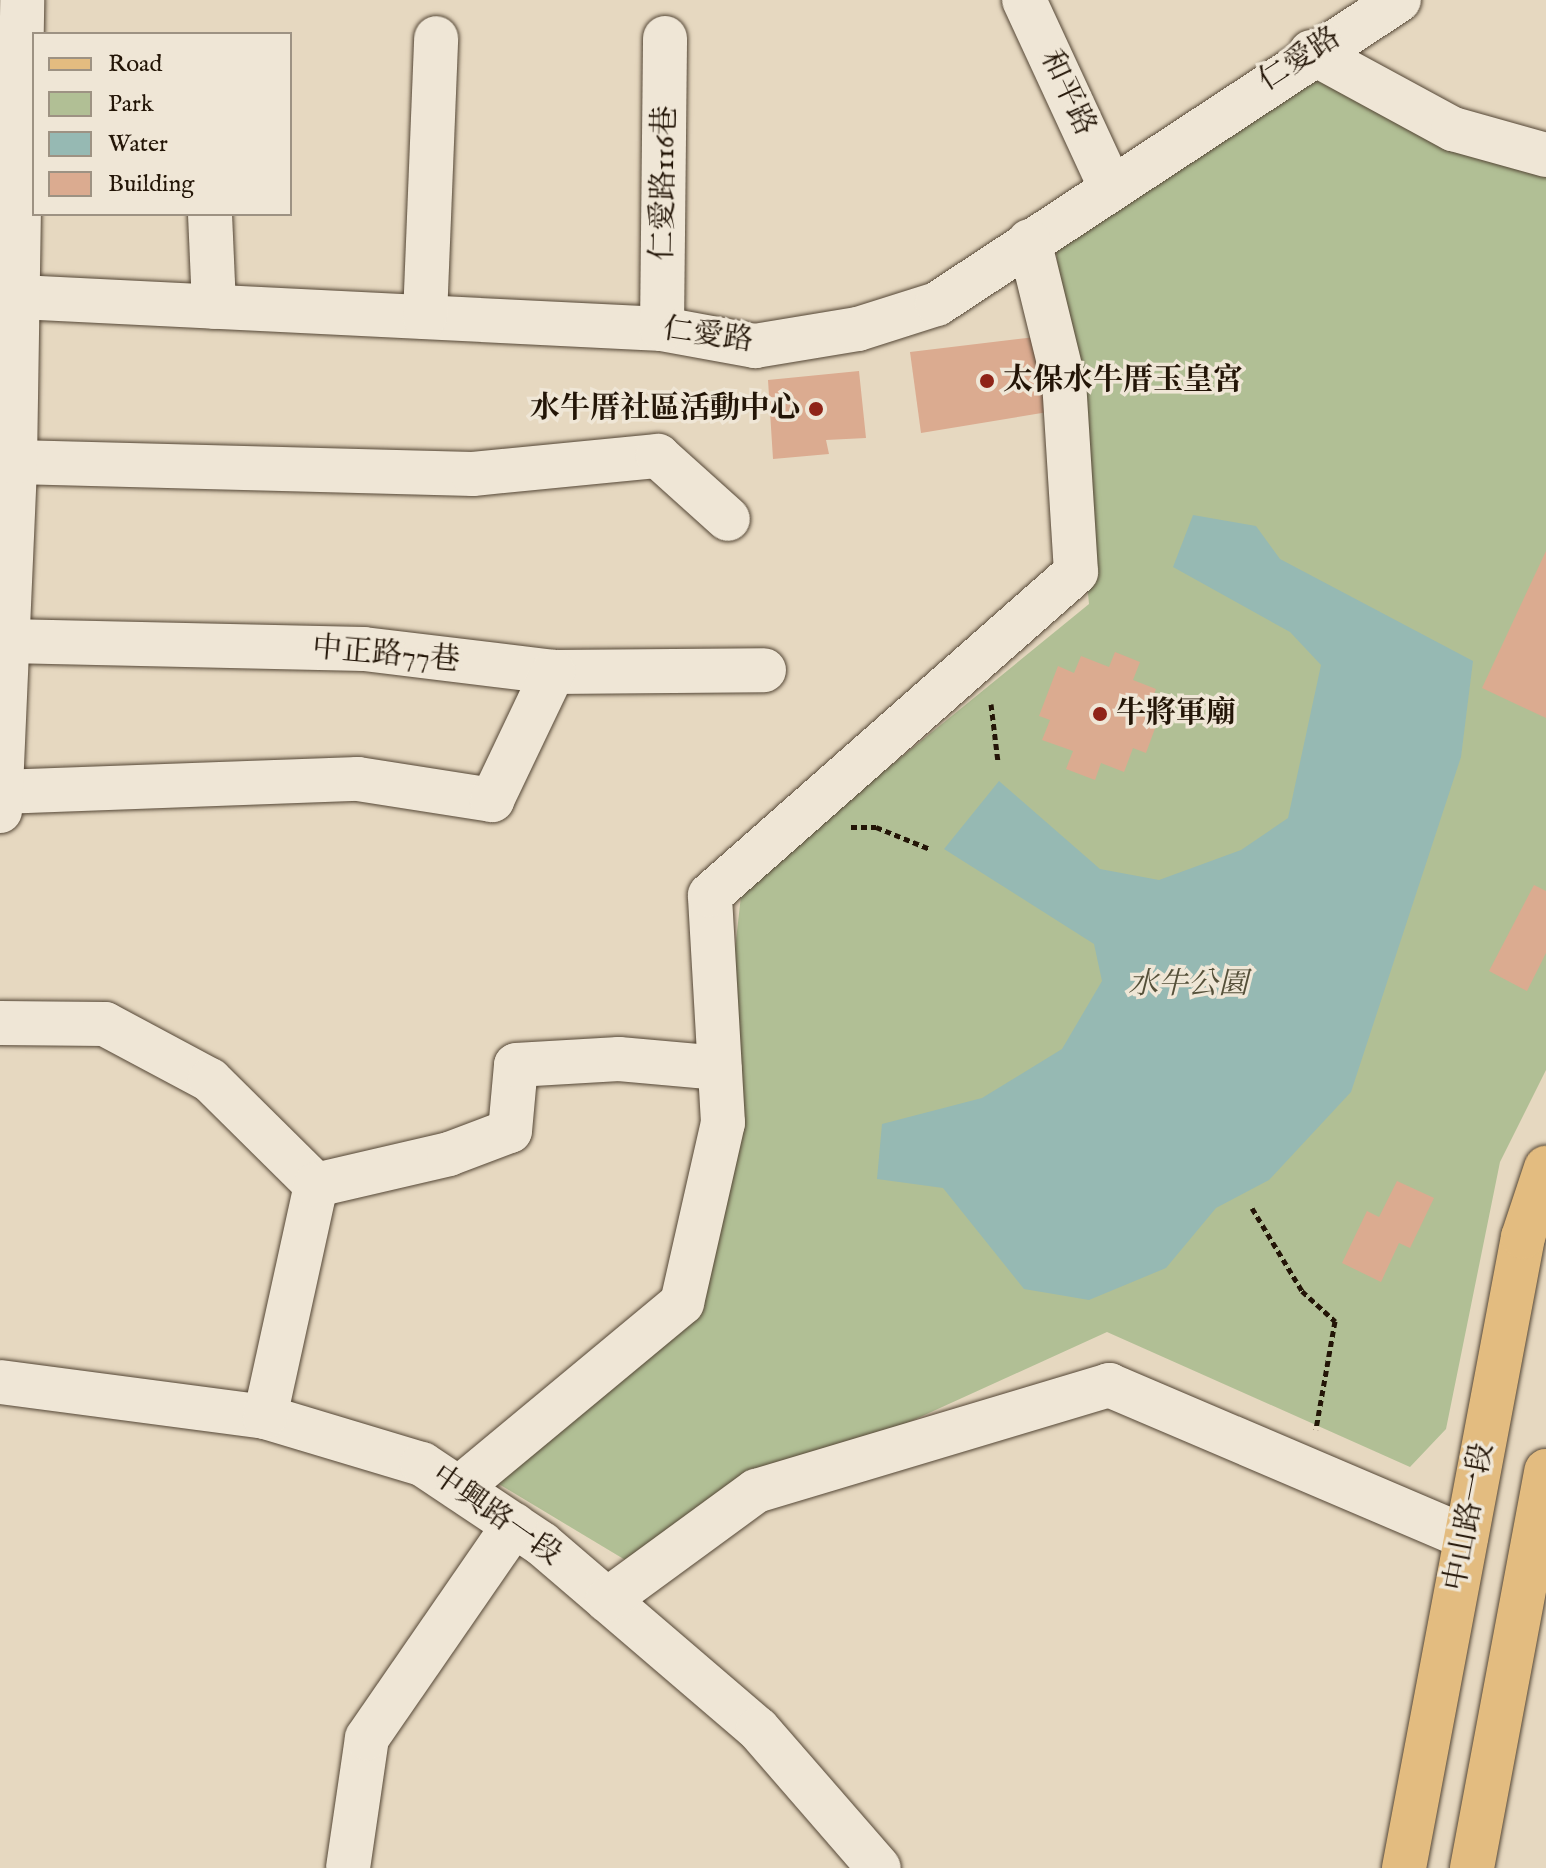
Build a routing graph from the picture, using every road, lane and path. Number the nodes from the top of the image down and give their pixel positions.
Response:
1 (22, 0) edge
2 (1024, 0) edge
3 (1399, 0) edge
4 (436, 38) dead end
5 (665, 38) dead end
6 (1311, 52) junction
7 (1546, 155) edge
8 (1110, 186) junction
9 (210, 216) edge
10 (1029, 241) junction
11 (9, 292) edge
12 (214, 307) junction
13 (425, 317) junction
14 (662, 329) junction
15 (15, 462) junction
16 (728, 519) dead end
17 (7, 641) junction
18 (985, 653) junction
19 (764, 670) dead end
20 (553, 672) junction
21 (998, 762) dead end
22 (0, 792) edge
23 (0, 811) edge
24 (791, 825) junction
25 (930, 849) dead end
26 (0, 1023) edge
27 (720, 1068) junction
28 (1546, 1168) edge
29 (316, 1185) junction
30 (1252, 1208) dead end
31 (0, 1382) edge
32 (265, 1417) junction
33 (1305, 1469) junction
34 (1546, 1471) edge
35 (459, 1488) junction
36 (514, 1525) junction
37 (1466, 1537) junction
38 (607, 1600) junction
39 (348, 1868) edge
40 (879, 1868) edge
41 (1404, 1868) edge
42 (1472, 1868) edge

1 - 11 street
2 - 8 street, 和平路
3 - 6 street, 仁愛路
4 - 13 street
5 - 14 street, 仁愛路116巷
6 - 7 street
6 - 8 street, 仁愛路
8 - 10 street, 仁愛路
9 - 12 street
10 - 14 street, 仁愛路
10 - 18 street
11 - 12 street, 仁愛路
11 - 15 street
12 - 13 street, 仁愛路
13 - 14 street, 仁愛路
15 - 16 street
15 - 17 street
17 - 20 street, 中正路77巷
17 - 22 street
18 - 21 path
18 - 24 street
19 - 20 street, 中正路77巷
20 - 22 street
22 - 23 street
24 - 25 path
24 - 27 street
26 - 29 street
27 - 29 street
27 - 35 street
28 - 37 main road, 中山路一段
29 - 32 street
30 - 33 path
31 - 32 street, 中興路一段
32 - 35 street, 中興路一段
33 - 37 street
33 - 38 street
34 - 42 main road
35 - 36 street, 中興路一段
36 - 38 street, 中興路一段
36 - 39 street
37 - 41 main road, 中山路一段
38 - 40 street, 中興路一段

